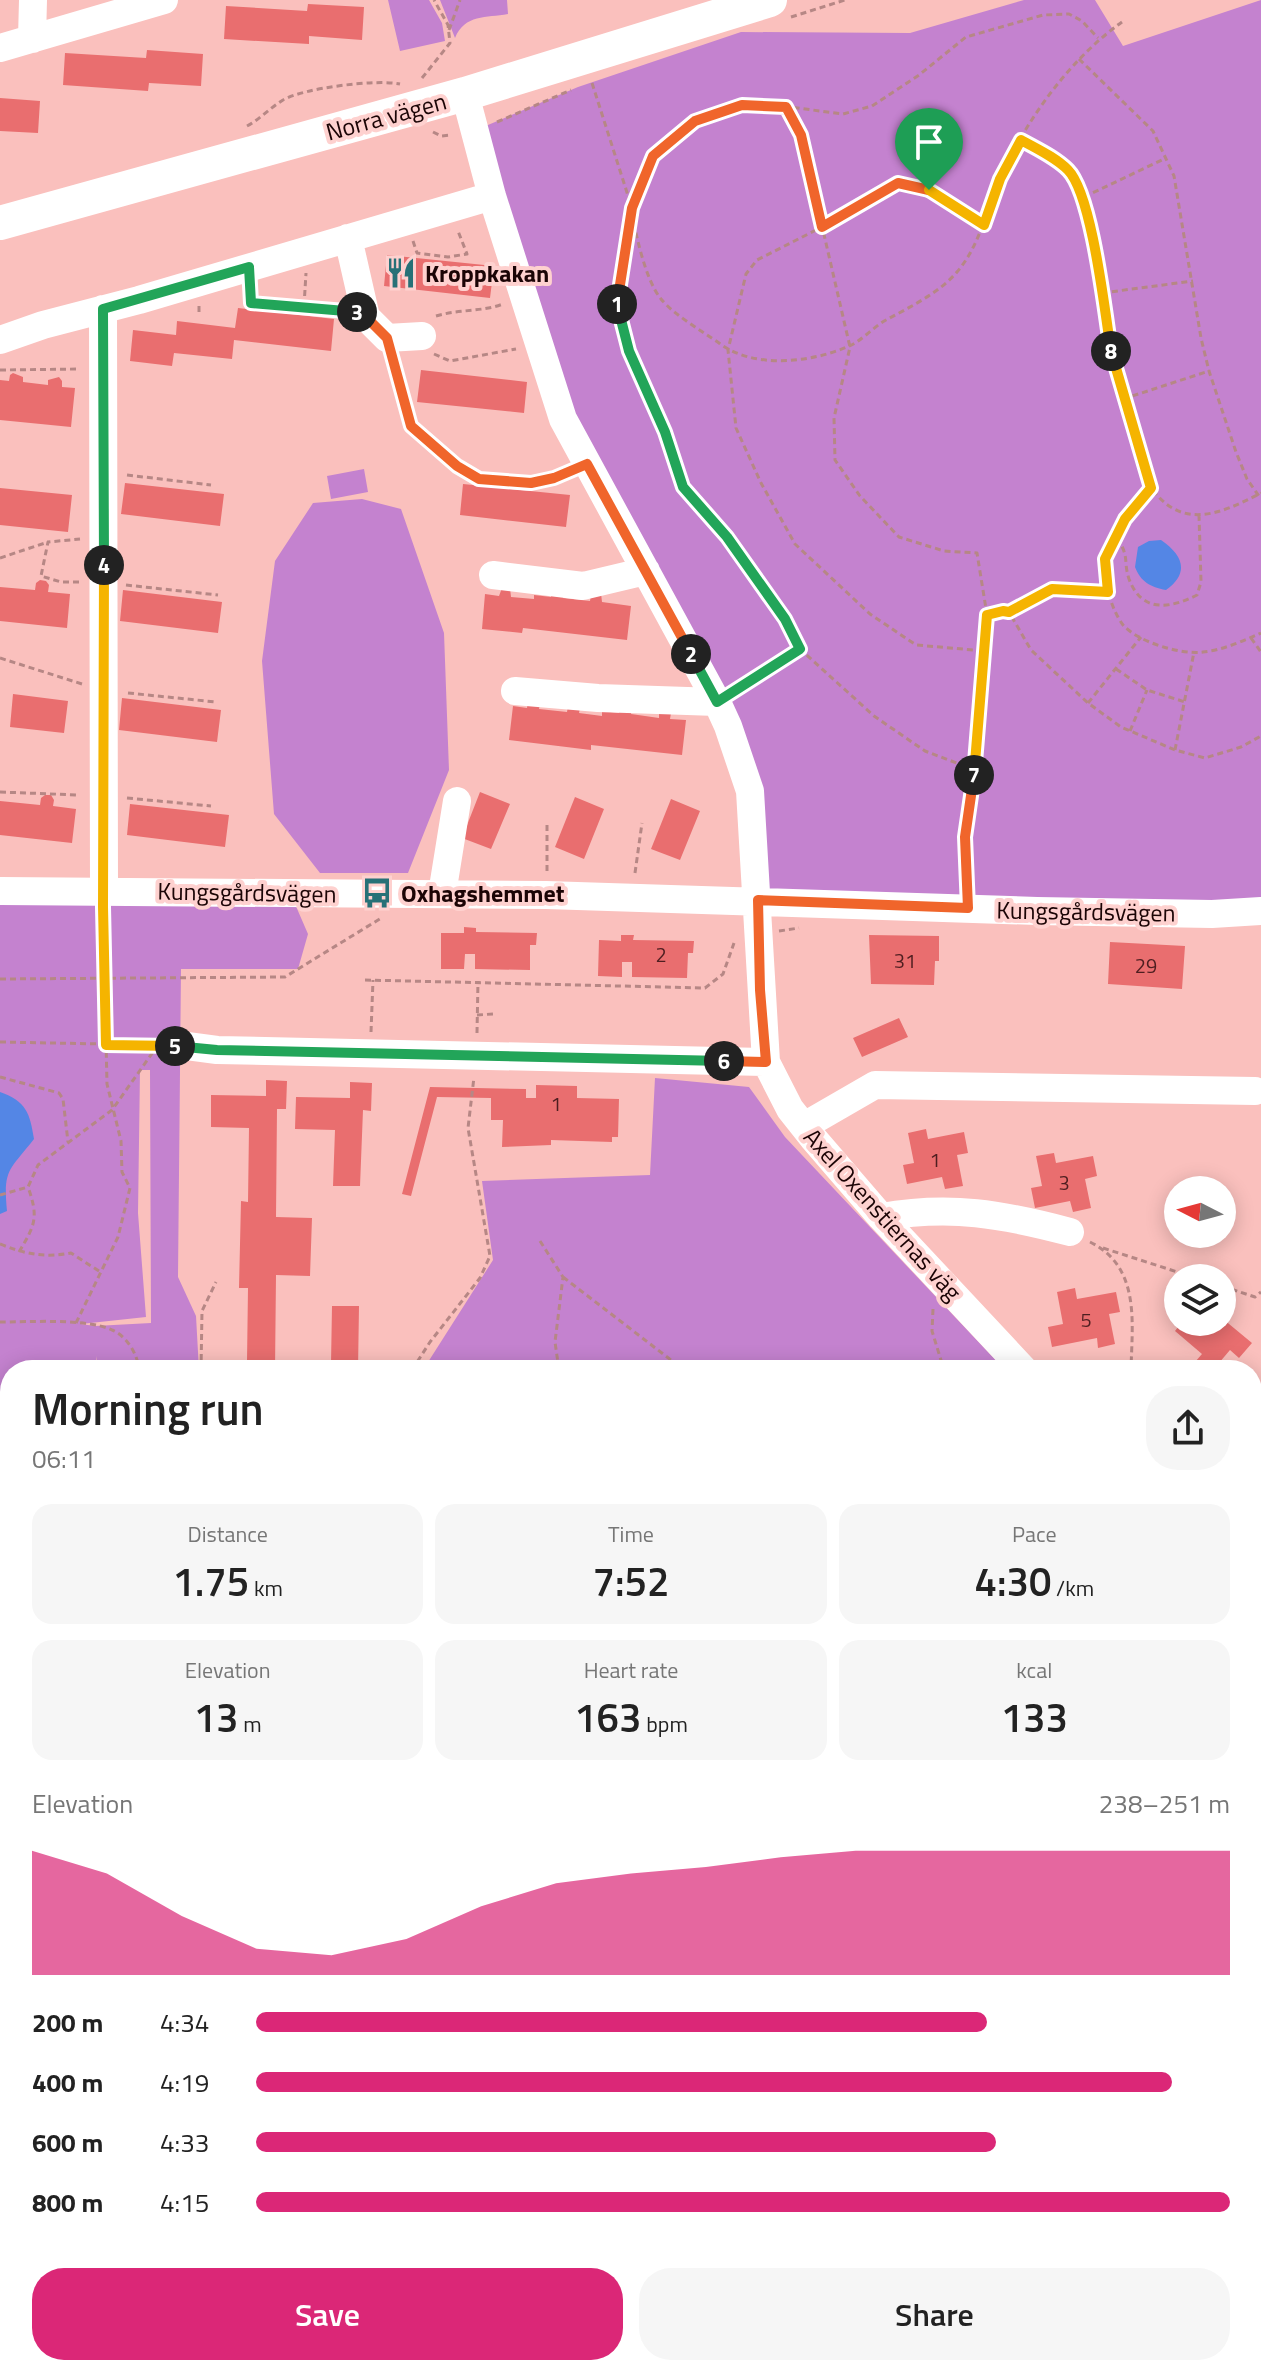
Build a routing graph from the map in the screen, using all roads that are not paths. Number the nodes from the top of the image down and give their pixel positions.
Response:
1 (33, 0) edge
2 (164, 0) edge
3 (770, 0) edge
4 (136, 4) edge
5 (32, 39) junction
6 (0, 48) edge
7 (465, 94) junction
8 (492, 196) junction
9 (0, 223) edge
10 (348, 238) junction
11 (103, 309) junction
12 (422, 336) road end
13 (0, 340) edge
14 (646, 571) junction
15 (493, 575) dead end
16 (515, 691) dead end
17 (717, 702) junction
18 (457, 801) dead end
19 (0, 891) edge
20 (104, 891) junction
21 (442, 894) junction
22 (758, 900) junction
23 (1261, 911) edge
24 (187, 1046) dead end
25 (766, 1062) junction
26 (1255, 1091) dead end
27 (804, 1126) junction
28 (881, 1217) junction
29 (1070, 1232) road end
30 (1015, 1360) edge

1 - 5 street
2 - 4 street
3 - 7 main road, Norra vägen
4 - 5 street
5 - 6 street
7 - 8 street, Axel Oxenstiernas väg
7 - 9 main road, Norra vägen
8 - 10 street
8 - 14 street, Axel Oxenstiernas väg
10 - 11 street
10 - 12 street
11 - 13 street
11 - 20 street
14 - 15 street
14 - 17 street, Axel Oxenstiernas väg
16 - 17 street
17 - 22 street, Axel Oxenstiernas väg
18 - 21 street
19 - 20 street, Kungsgårdsvägen
20 - 21 street, Kungsgårdsvägen
21 - 22 street, Kungsgårdsvägen
22 - 23 street, Kungsgårdsvägen
22 - 25 street, Axel Oxenstiernas väg
24 - 25 street
25 - 27 street, Axel Oxenstiernas väg
26 - 27 street
27 - 28 street, Axel Oxenstiernas väg
28 - 29 street
28 - 30 street, Axel Oxenstiernas väg

